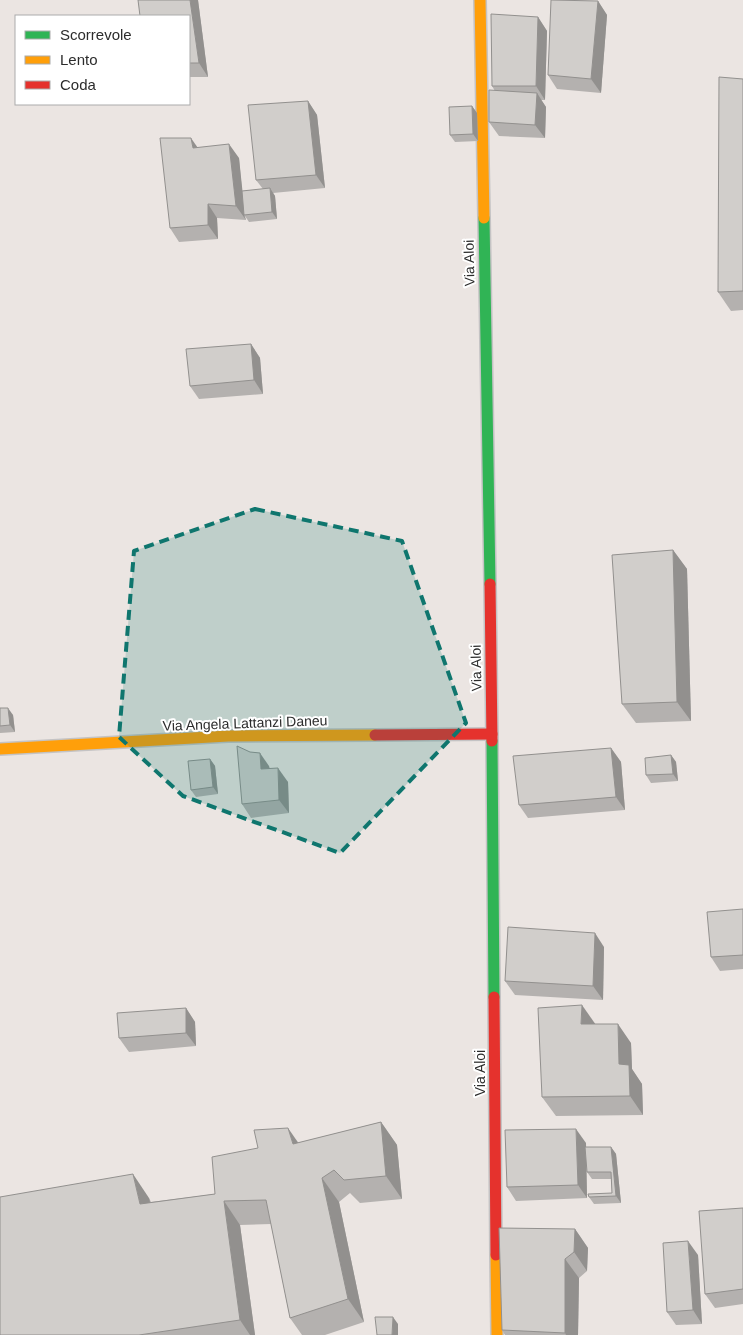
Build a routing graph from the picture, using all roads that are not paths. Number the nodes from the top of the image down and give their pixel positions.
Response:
1 (480, 0) edge
2 (492, 734) junction
3 (0, 749) edge
4 (497, 1335) edge

1 - 2 street, Via Aloi
2 - 3 street, Via Angela Lattanzi Daneu
2 - 4 street, Via Aloi

